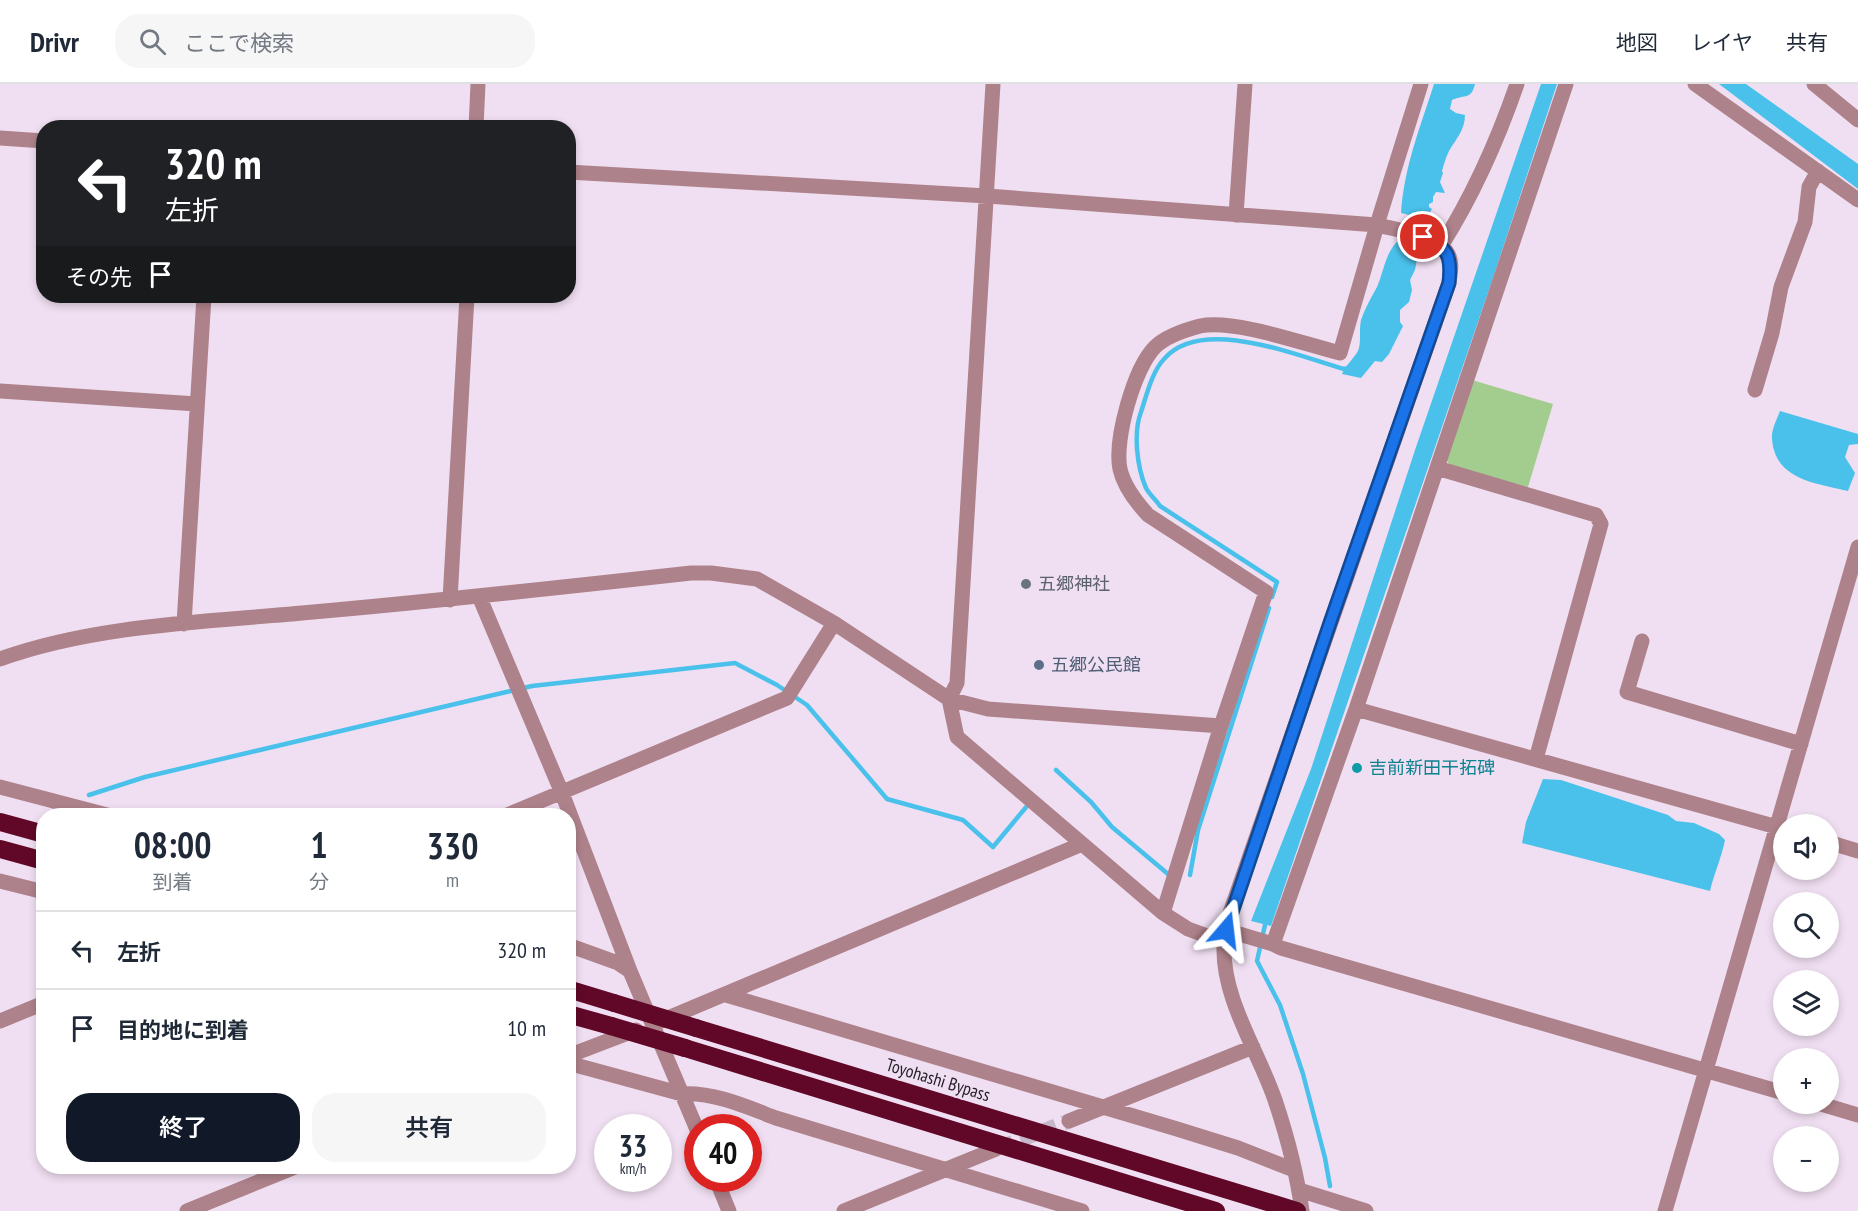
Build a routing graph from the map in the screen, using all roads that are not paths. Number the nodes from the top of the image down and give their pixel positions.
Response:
1 (478, 84) edge
2 (993, 84) edge
3 (1245, 84) edge
4 (1421, 84) edge
5 (1517, 84) edge
6 (1566, 84) edge
7 (1695, 84) edge
8 (1814, 84) edge
9 (476, 120) edge
10 (1858, 120) edge
11 (0, 138) edge
12 (36, 140) edge
13 (1818, 171) junction
14 (576, 172) edge
15 (987, 196) junction
16 (1858, 200) edge
17 (1236, 215) junction
18 (1377, 225) junction
19 (1441, 246) junction
20 (204, 303) edge
21 (466, 303) edge
22 (1755, 390) dead end
23 (0, 391) edge
24 (197, 404) junction
25 (1437, 468) junction
26 (1858, 548) edge
27 (479, 596) junction
28 (450, 600) junction
29 (184, 624) junction
30 (834, 624) junction
31 (1642, 641) dead end
32 (0, 659) edge
33 (950, 699) junction
34 (1356, 709) junction
35 (1221, 726) junction
36 (1801, 744) junction
37 (1536, 759) junction
38 (0, 787) edge
39 (562, 793) junction
40 (80, 808) edge
41 (525, 808) edge
42 (568, 808) edge
43 (1784, 814) edge
44 (0, 822) edge
45 (1773, 826) edge
46 (576, 830) edge
47 (36, 832) edge
48 (1082, 844) junction
49 (1839, 845) edge
50 (0, 849) edge
51 (1773, 851) edge
52 (1858, 851) edge
53 (36, 859) edge
54 (0, 882) edge
55 (36, 890) edge
56 (1163, 913) junction
57 (1225, 936) junction
58 (1271, 943) junction
59 (576, 948) edge
60 (630, 971) junction
61 (576, 991) edge
62 (726, 995) junction
63 (36, 1006) edge
64 (576, 1016) edge
65 (0, 1021) edge
66 (652, 1024) junction
67 (1253, 1047) junction
68 (576, 1053) edge
69 (576, 1065) edge
70 (1706, 1071) junction
71 (1773, 1090) edge
72 (682, 1094) junction
73 (1103, 1108) junction
74 (1839, 1109) edge
75 (690, 1114) edge
76 (1858, 1115) edge
77 (1069, 1121) tunnel mouth
78 (996, 1149) tunnel mouth
79 (948, 1169) junction
80 (1294, 1170) junction
81 (278, 1174) edge
82 (1299, 1190) junction
83 (721, 1192) edge
84 (1288, 1208) edge
85 (187, 1211) edge
86 (729, 1211) edge
87 (844, 1211) edge
88 (1082, 1211) edge
89 (1216, 1211) edge
90 (1302, 1211) edge
91 (1366, 1211) edge
92 (1665, 1211) edge

1 - 9 street
2 - 15 street
3 - 17 street
4 - 18 street
5 - 19 street
6 - 25 street
7 - 13 street
8 - 10 street
11 - 12 street
13 - 16 street
13 - 22 street
14 - 15 street
15 - 17 street
15 - 33 street
17 - 18 street
18 - 19 street
18 - 35 street
19 - 57 street
20 - 24 street
21 - 28 street
23 - 24 street
24 - 29 street
25 - 34 street
25 - 37 street
26 - 36 street
27 - 28 street
27 - 30 street
27 - 39 street
28 - 29 street
29 - 32 street
30 - 33 street
30 - 39 street
31 - 36 street
33 - 35 street
33 - 48 street
34 - 37 street
34 - 58 street
35 - 56 street
36 - 43 street
37 - 45 street
38 - 40 street
39 - 41 street
39 - 42 street
44 - 47 highway
46 - 60 street
48 - 56 street
48 - 62 street
49 - 52 street
50 - 53 highway
51 - 70 street
54 - 55 street
56 - 57 street
57 - 58 street
57 - 67 street
58 - 70 street
59 - 60 street
60 - 66 street
61 - 84 highway, Toyohashi Bypass, bridge
62 - 66 street
62 - 73 street
63 - 65 street
64 - 89 highway, bridge
66 - 68 street
66 - 72 street
67 - 73 street
67 - 80 street
69 - 72 street
70 - 71 street
70 - 92 street
72 - 75 street
72 - 79 street
73 - 77 street
73 - 80 street
74 - 76 street
78 - 79 street
79 - 87 street
79 - 88 street
80 - 82 street
81 - 85 street
82 - 90 street
82 - 91 street
83 - 86 street

